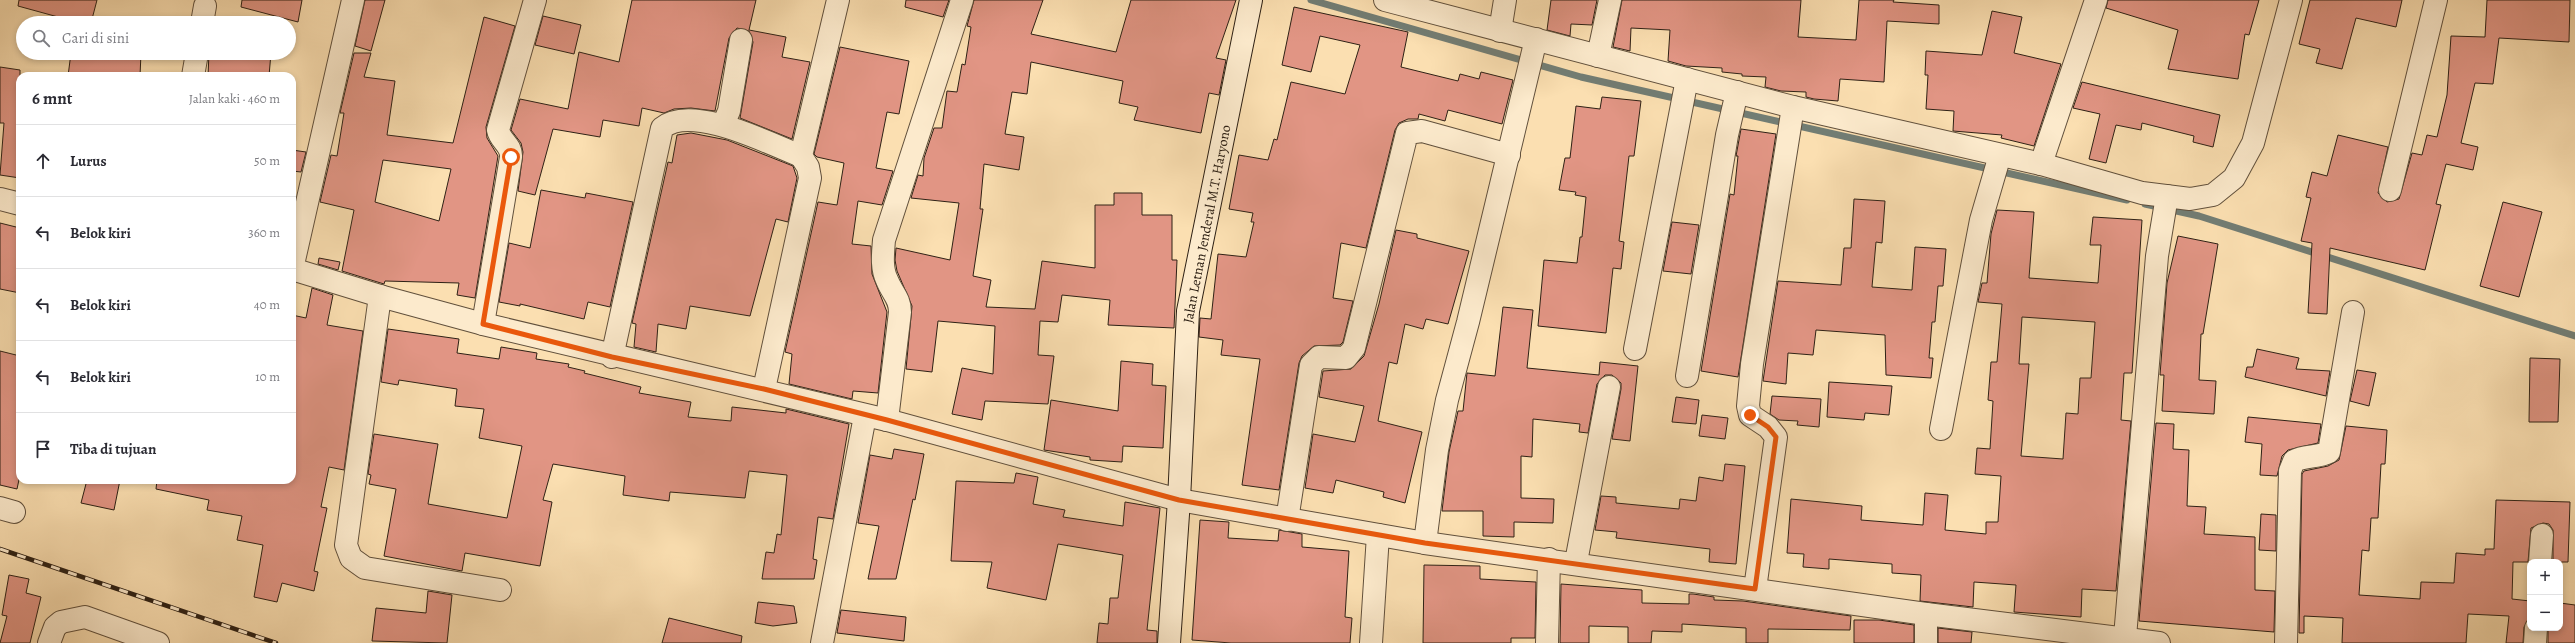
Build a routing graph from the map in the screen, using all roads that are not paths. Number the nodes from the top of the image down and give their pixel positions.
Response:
1 (353, 0) edge
2 (535, 0) edge
3 (838, 0) edge
4 (962, 0) edge
5 (1252, 0) edge
6 (1385, 0) edge
7 (1505, 0) edge
8 (1610, 0) edge
9 (2096, 0) edge
10 (2291, 0) edge
11 (2436, 0) edge
12 (1445, 8) edge
13 (1500, 31) junction
14 (741, 40) dead end
15 (1533, 55) junction
16 (1598, 56) junction
17 (196, 60) edge
18 (194, 72) edge
19 (1686, 86) junction
20 (1735, 100) junction
21 (1790, 123) junction
22 (723, 125) junction
23 (1509, 155) junction
24 (2000, 155) junction
25 (801, 156) junction
26 (2042, 164) junction
27 (2390, 190) dead end
28 (0, 199) edge
29 (16, 203) edge
30 (2166, 206) junction
31 (296, 251) edge
32 (296, 270) edge
33 (380, 296) junction
34 (2353, 312) dead end
35 (483, 324) junction
36 (1635, 349) dead end
37 (612, 357) junction
38 (1687, 376) dead end
39 (1609, 387) dead end
40 (764, 389) junction
41 (865, 416) junction
42 (887, 420) junction
43 (1941, 429) dead end
44 (1179, 500) junction
45 (1287, 520) junction
46 (1378, 535) junction
47 (2542, 535) dead end
48 (1425, 543) junction
49 (1549, 559) junction
50 (2540, 559) edge
51 (1576, 562) junction
52 (1755, 589) junction
53 (500, 590) dead end
54 (1926, 614) junction
55 (2536, 631) edge
56 (2126, 638) junction
57 (49, 643) edge
58 (158, 643) edge
59 (822, 643) edge
60 (1168, 643) edge
61 (1371, 643) edge
62 (1547, 643) edge
63 (1926, 643) edge
64 (2159, 643) edge
65 (2286, 643) edge
66 (2535, 643) edge

1 - 31 street
2 - 35 street
3 - 25 street
4 - 42 street
5 - 44 street, Jalan Letnan Jenderal M.T. Haryono
6 - 12 street
7 - 13 street
8 - 16 street
9 - 26 street
10 - 30 street
11 - 27 street
12 - 13 street
13 - 15 street
14 - 22 street
15 - 16 street
15 - 23 street
16 - 19 street
17 - 18 street
19 - 20 street
19 - 36 street
20 - 21 street
20 - 38 street
21 - 24 street
21 - 52 street
22 - 25 street
22 - 37 street
23 - 45 street
23 - 48 street
24 - 26 street
24 - 43 street
25 - 40 street
26 - 30 street
28 - 29 street
30 - 56 street
32 - 33 street
33 - 35 street
33 - 53 street
34 - 65 street
35 - 37 street
37 - 40 street
39 - 51 street
40 - 41 street
41 - 42 street
41 - 59 street
42 - 44 street
44 - 45 street
44 - 60 street, Jalan Letnan Jenderal M.T. Haryono
45 - 46 street
46 - 48 street
46 - 61 street
47 - 50 street
48 - 49 street
49 - 51 street
49 - 62 street
51 - 52 street
52 - 54 street
54 - 56 street
54 - 63 street
55 - 66 street
56 - 64 street
57 - 58 street

